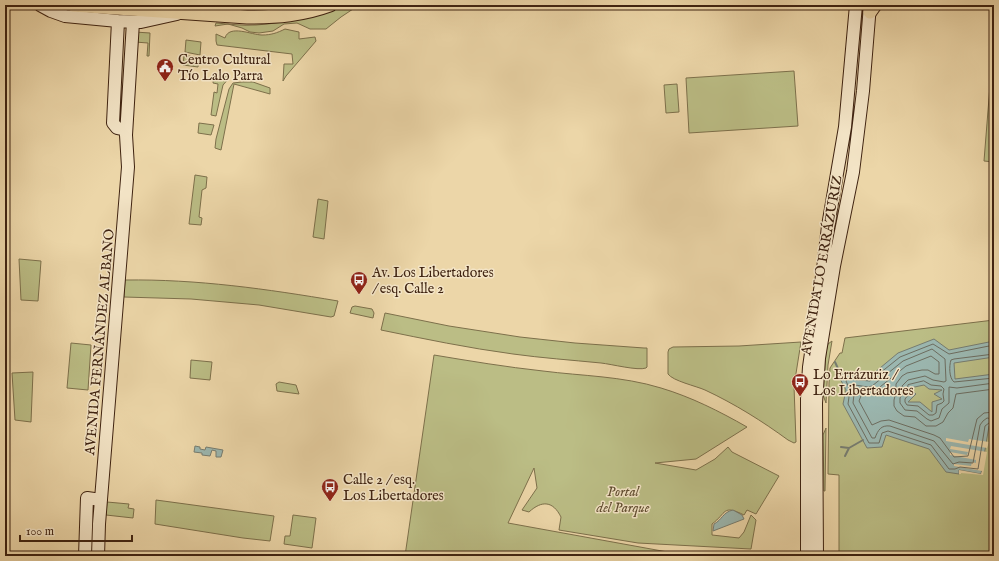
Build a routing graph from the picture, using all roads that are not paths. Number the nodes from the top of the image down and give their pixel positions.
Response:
1 (40, 5) edge
2 (73, 5) edge
3 (330, 5) edge
4 (856, 5) edge
5 (872, 7) edge
6 (182, 13) junction
7 (118, 21) junction
8 (133, 22) junction
9 (126, 130) junction
10 (101, 500) junction
11 (85, 556) edge
12 (98, 556) edge
13 (807, 556) edge
14 (817, 556) edge

1 - 7 main road
2 - 6 main road
3 - 6 main road
4 - 13 main road, AVENIDA LO ERRÁZURIZ
5 - 14 main road, AVENIDA LO ERRÁZURIZ
6 - 8 main road
7 - 8 main road
7 - 9 main road
8 - 9 main road, AVENIDA FERNÁNDEZ ALBANO
9 - 10 main road, AVENIDA FERNÁNDEZ ALBANO
10 - 11 main road
10 - 12 main road, AVENIDA FERNÁNDEZ ALBANO

